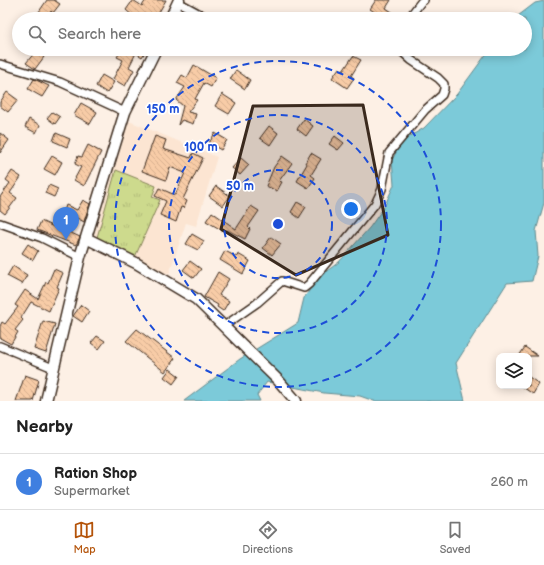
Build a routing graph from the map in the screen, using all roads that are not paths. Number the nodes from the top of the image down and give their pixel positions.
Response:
1 (424, 0) edge
2 (178, 1) edge
3 (173, 12) edge
4 (196, 12) edge
5 (413, 12) edge
6 (153, 56) edge
7 (407, 56) edge
8 (0, 64) edge
9 (126, 112) junction
10 (0, 223) edge
11 (86, 238) junction
12 (80, 257) junction
13 (224, 326) junction
14 (0, 346) edge
15 (53, 368) junction
16 (46, 401) edge
17 (296, 401) edge

1 - 5 street
2 - 3 main road
2 - 4 street
6 - 9 main road
7 - 13 street
8 - 9 street
9 - 11 main road
10 - 12 street
11 - 12 main road
11 - 13 main road
12 - 15 main road
13 - 17 main road
14 - 15 street
15 - 16 main road

